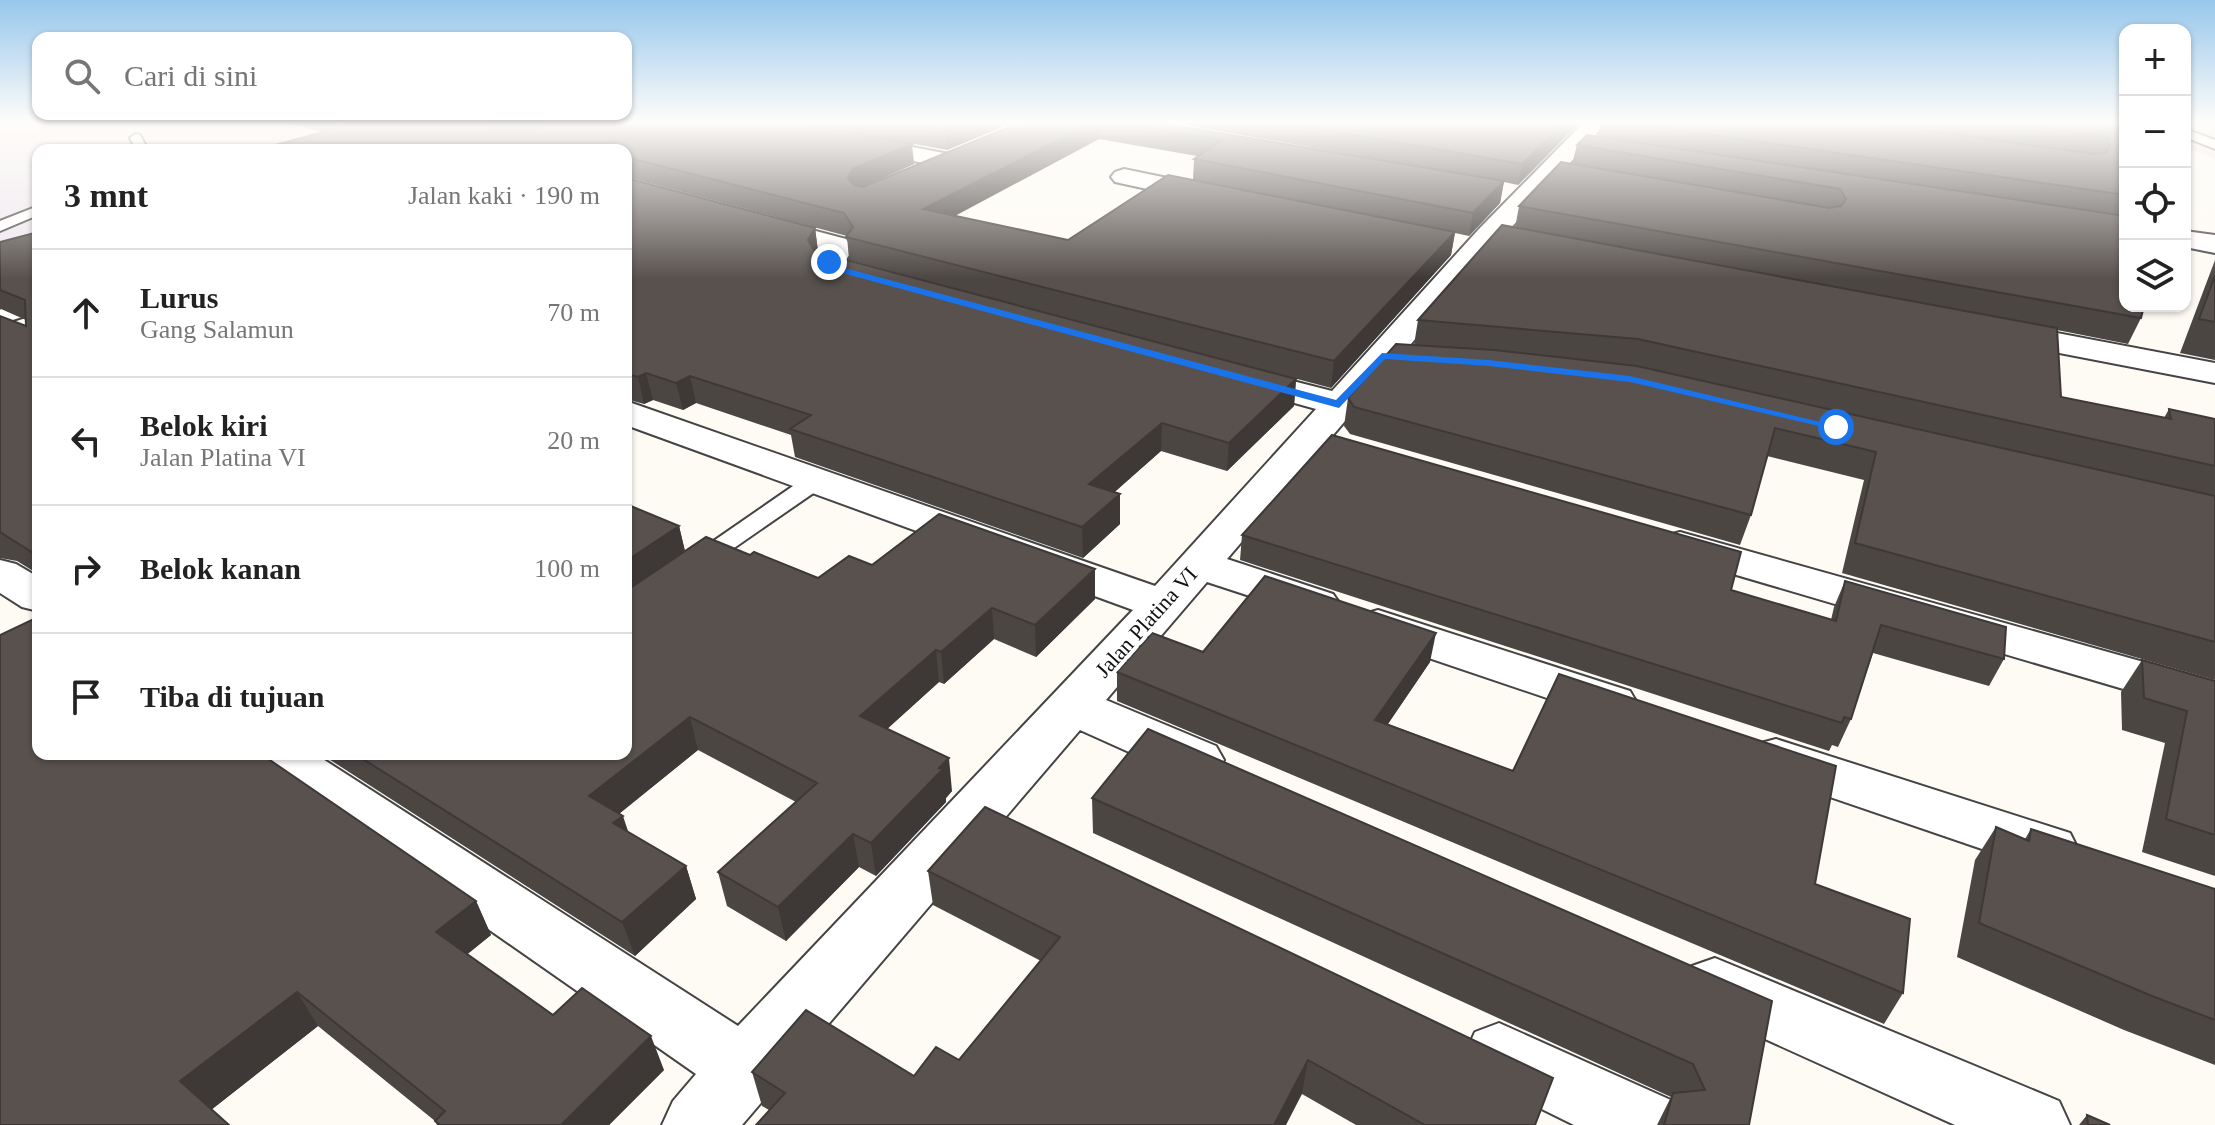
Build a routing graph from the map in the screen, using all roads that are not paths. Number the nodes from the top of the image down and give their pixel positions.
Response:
1 (920, 174) edge
2 (1124, 177) dead end
3 (908, 180) edge
4 (1532, 193) edge
5 (1247, 202) edge
6 (32, 213) edge
7 (731, 216) edge
8 (0, 226) edge
9 (2191, 240) edge
10 (2215, 244) edge
11 (914, 290) edge
12 (32, 306) edge
13 (8, 323) edge
14 (1973, 327) edge
15 (1382, 356) junction
16 (1428, 359) edge
17 (1202, 367) edge
18 (2215, 373) edge
19 (632, 414) edge
20 (1324, 421) junction
21 (1355, 452) edge
22 (817, 480) junction
23 (1647, 536) edge
24 (1197, 564) junction
25 (0, 573) edge
26 (677, 577) edge
27 (32, 593) edge
28 (1163, 605) junction
29 (2215, 699) edge
30 (1071, 705) junction
31 (1661, 719) edge
32 (1736, 744) edge
33 (284, 760) edge
34 (1246, 782) edge
35 (980, 809) junction
36 (1037, 835) edge
37 (2095, 864) edge
38 (1669, 966) edge
39 (1449, 1031) edge
40 (744, 1068) junction
41 (698, 1125) edge
42 (1648, 1125) edge
43 (2034, 1125) edge

1 - 3 street
2 - 5 street
4 - 15 street, Jalan Platina VI
6 - 8 lane
7 - 11 street
9 - 10 street
12 - 13 street
14 - 18 street
15 - 16 street
15 - 20 street, Jalan Platina VI
17 - 20 street
19 - 22 street
20 - 21 street
20 - 24 street, Jalan Platina VI
22 - 26 lane
22 - 28 street
23 - 29 street
24 - 28 street, Jalan Platina VI
24 - 31 street
25 - 27 street
28 - 30 street, Jalan Platina VI
30 - 34 street
30 - 35 street, Jalan Platina VI
32 - 37 street
33 - 40 street
35 - 36 street
35 - 40 street, Jalan Platina VI
38 - 43 street
39 - 42 street
40 - 41 street, Jalan Platina VI

